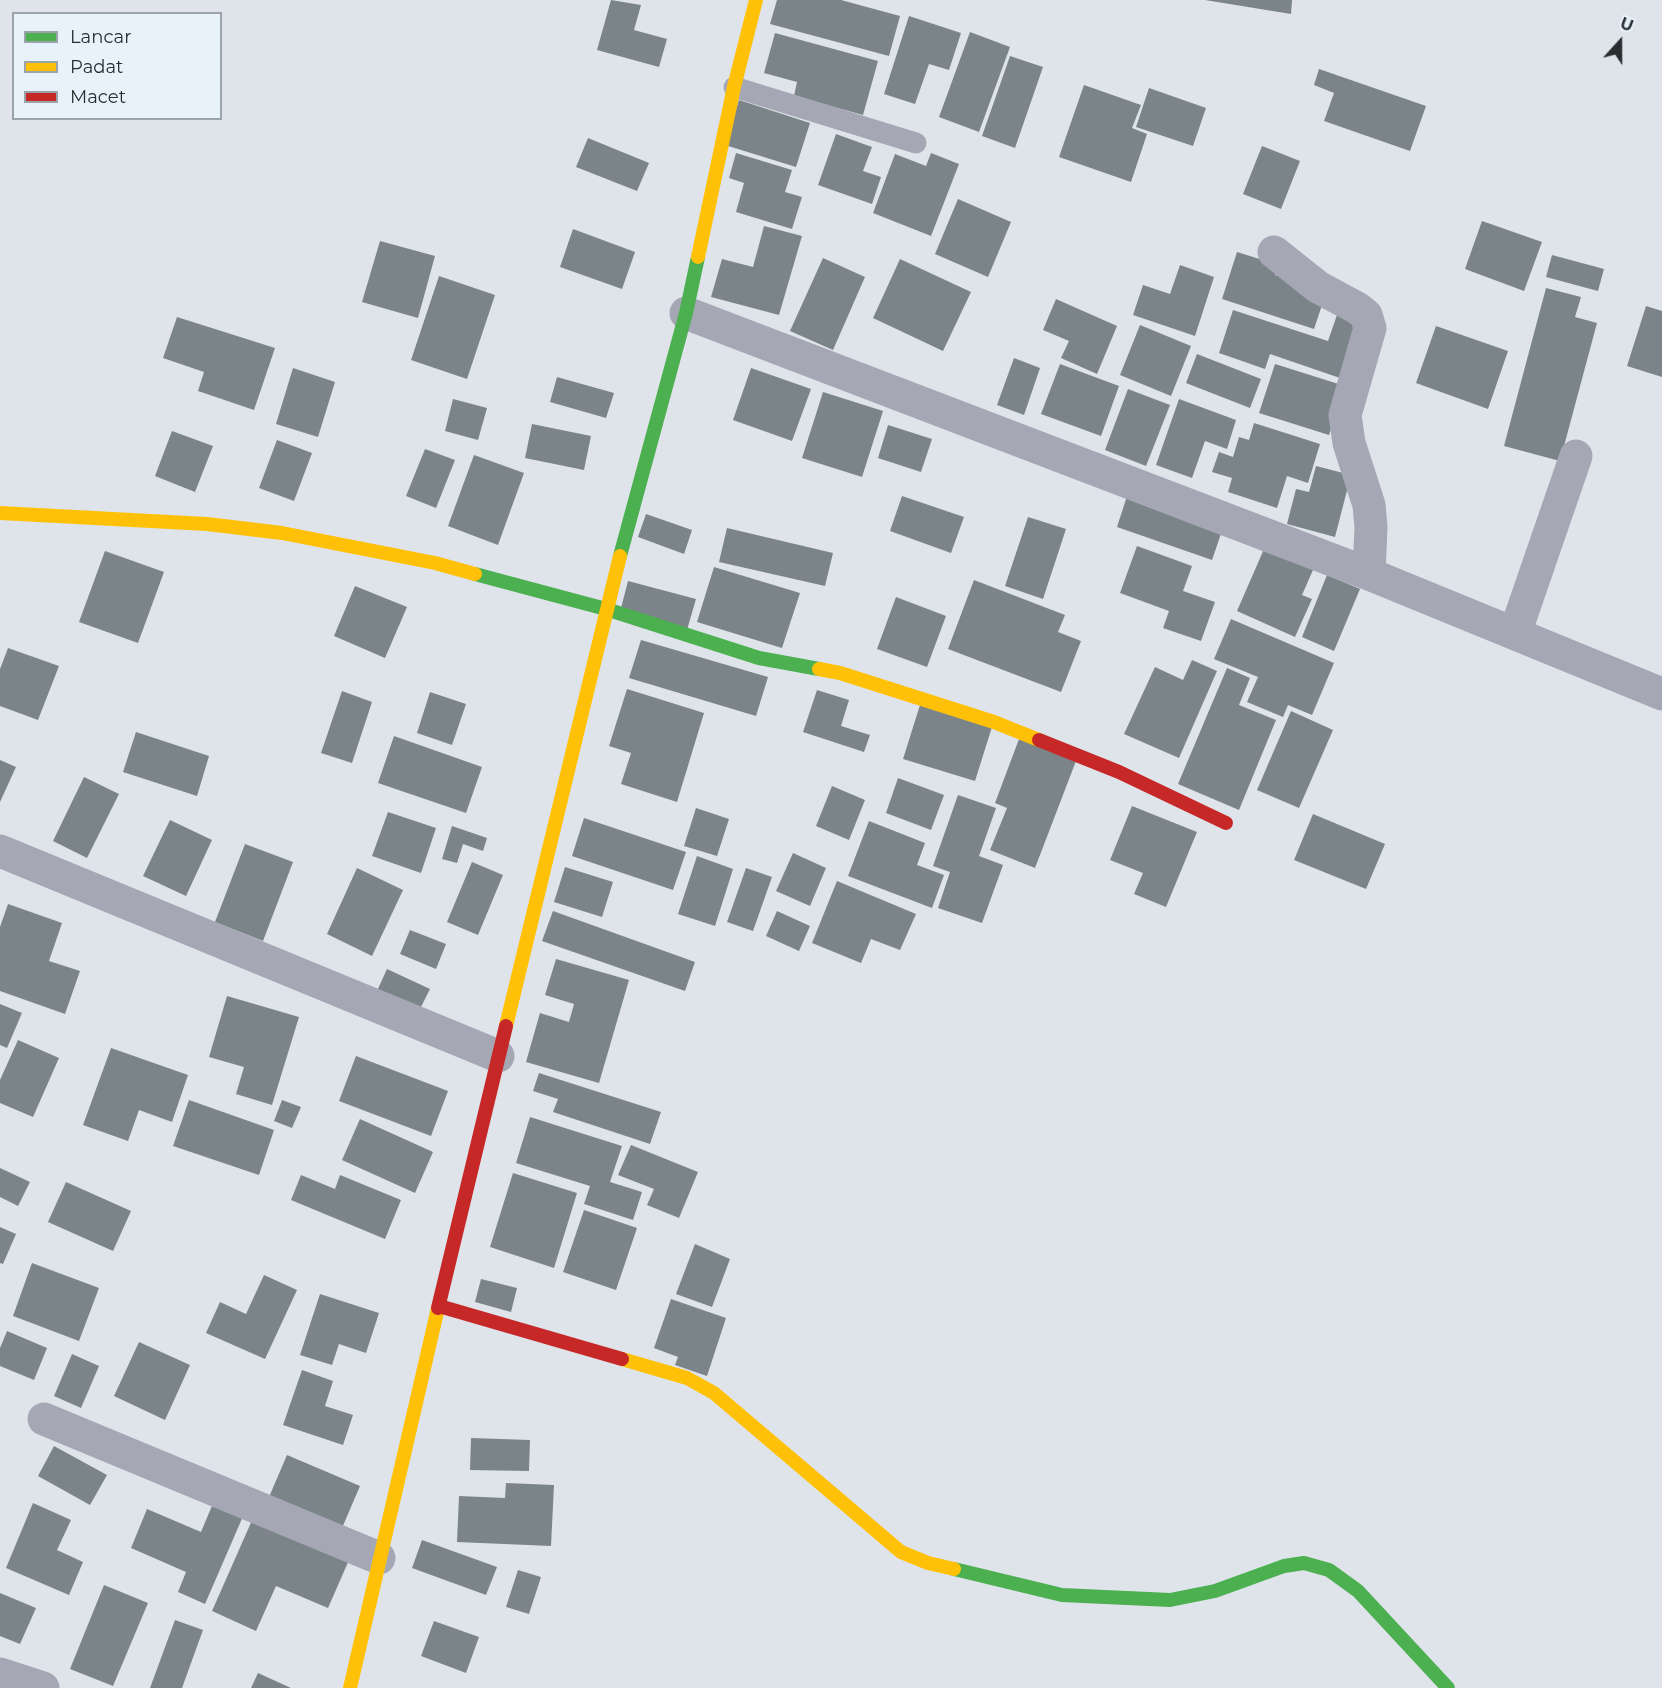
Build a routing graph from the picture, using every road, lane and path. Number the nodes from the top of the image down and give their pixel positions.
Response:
1 (756, 0) edge
2 (734, 87) junction
3 (916, 143) dead end
4 (1275, 252) dead end
5 (686, 313) junction
6 (1576, 456) dead end
7 (0, 513) edge
8 (1369, 574) junction
9 (606, 609) junction
10 (1515, 633) junction
11 (1662, 694) edge
12 (1226, 823) dead end
13 (0, 851) edge
14 (498, 1056) junction
15 (438, 1306) junction
16 (44, 1419) dead end
17 (380, 1558) junction
18 (0, 1674) edge
19 (43, 1688) edge
20 (350, 1688) edge
21 (1448, 1688) edge

1 - 2 street
2 - 3 lane
2 - 5 street
4 - 8 street
5 - 8 street
5 - 9 street
6 - 10 street
7 - 9 street
8 - 10 street
9 - 12 street
9 - 14 street
10 - 11 street
13 - 14 street
14 - 15 street
15 - 17 street
15 - 21 street
16 - 17 street
17 - 20 street
18 - 19 street

